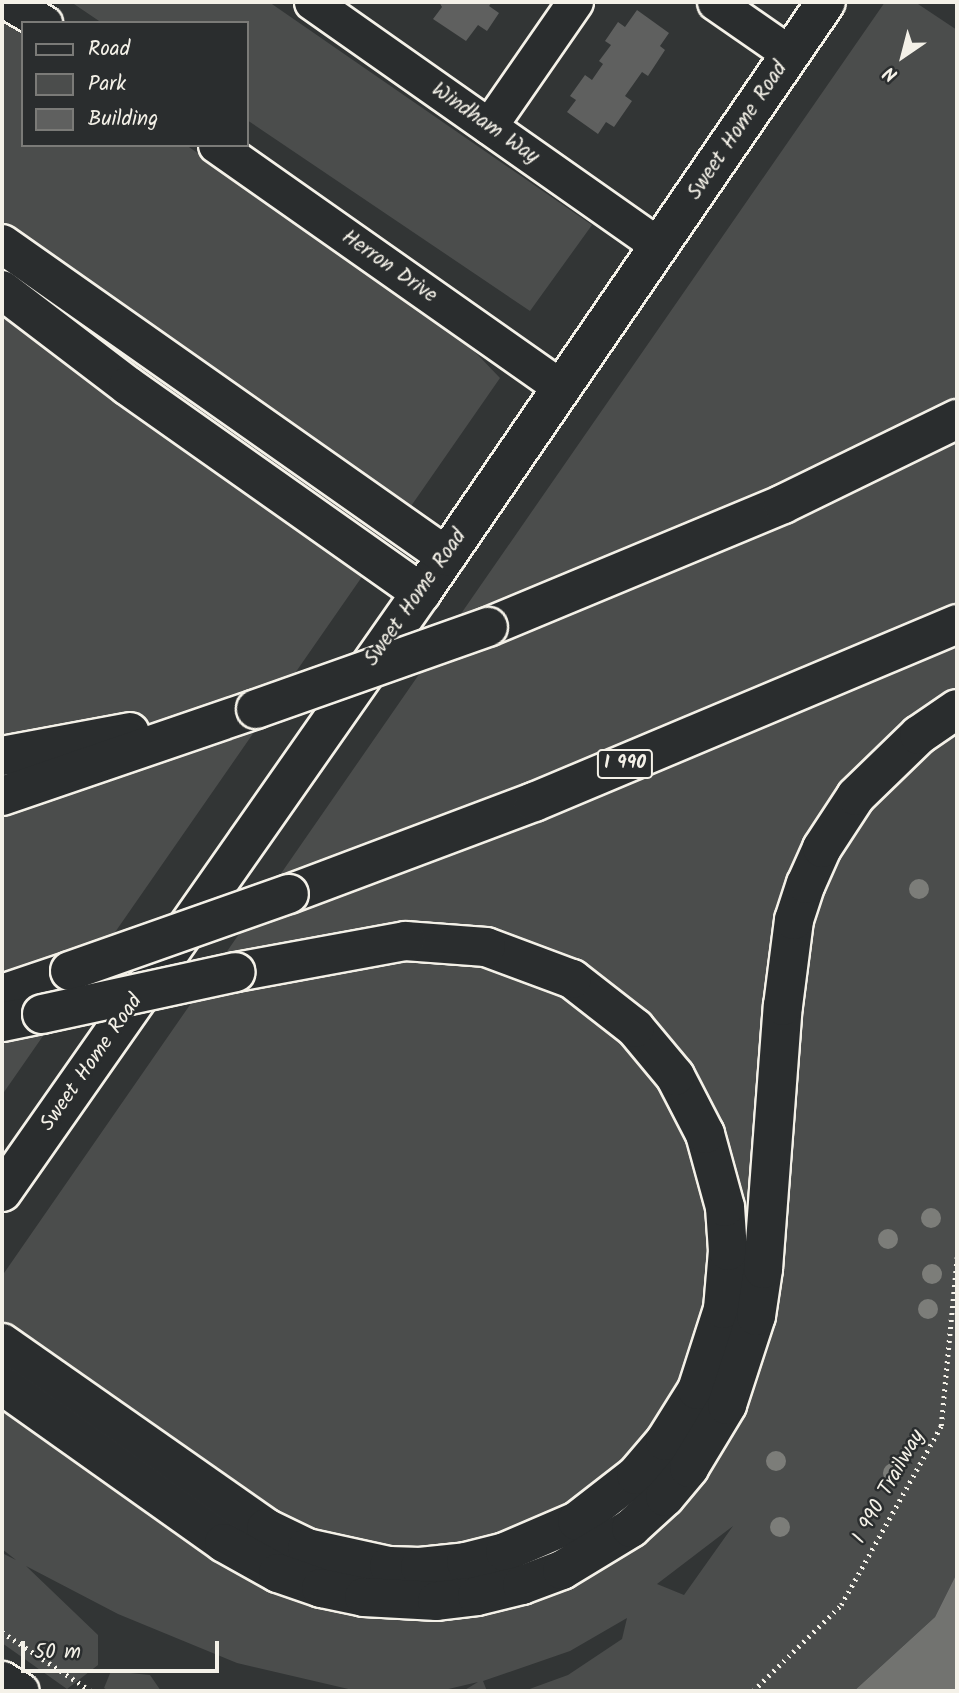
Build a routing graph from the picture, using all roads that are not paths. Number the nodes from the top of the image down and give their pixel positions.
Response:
1 (8, 2) edge
2 (312, 2) edge
3 (575, 2) edge
4 (715, 2) edge
5 (826, 2) edge
6 (41, 21) edge
7 (790, 54) junction
8 (489, 126) junction
9 (219, 147) edge
10 (2, 244) edge
11 (659, 246) junction
12 (2, 290) edge
13 (562, 388) junction
14 (957, 419) edge
15 (446, 556) junction
16 (421, 593) junction
17 (957, 624) edge
18 (256, 709) junction
19 (957, 709) edge
20 (2, 756) edge
21 (2, 796) edge
22 (2, 994) edge
23 (2, 1022) edge
24 (2, 1192) edge
25 (2, 1343) edge
26 (2, 1385) edge
27 (2, 1679) edge
28 (21, 1691) edge

1 - 6 street
2 - 8 street, Windham Way
3 - 8 street
4 - 7 street
5 - 7 main road, Sweet Home Road
7 - 11 main road, Sweet Home Road
8 - 11 street, Windham Way
9 - 13 street, Herron Drive
10 - 15 main road
11 - 13 main road, Sweet Home Road
12 - 16 main road
13 - 15 main road, Sweet Home Road
14 - 18 main road, bridge
15 - 16 main road, Sweet Home Road
16 - 24 main road, Sweet Home Road
17 - 22 main road, I 990, bridge
18 - 20 main road
18 - 21 main road
19 - 26 main road
23 - 25 main road, bridge
27 - 28 street

